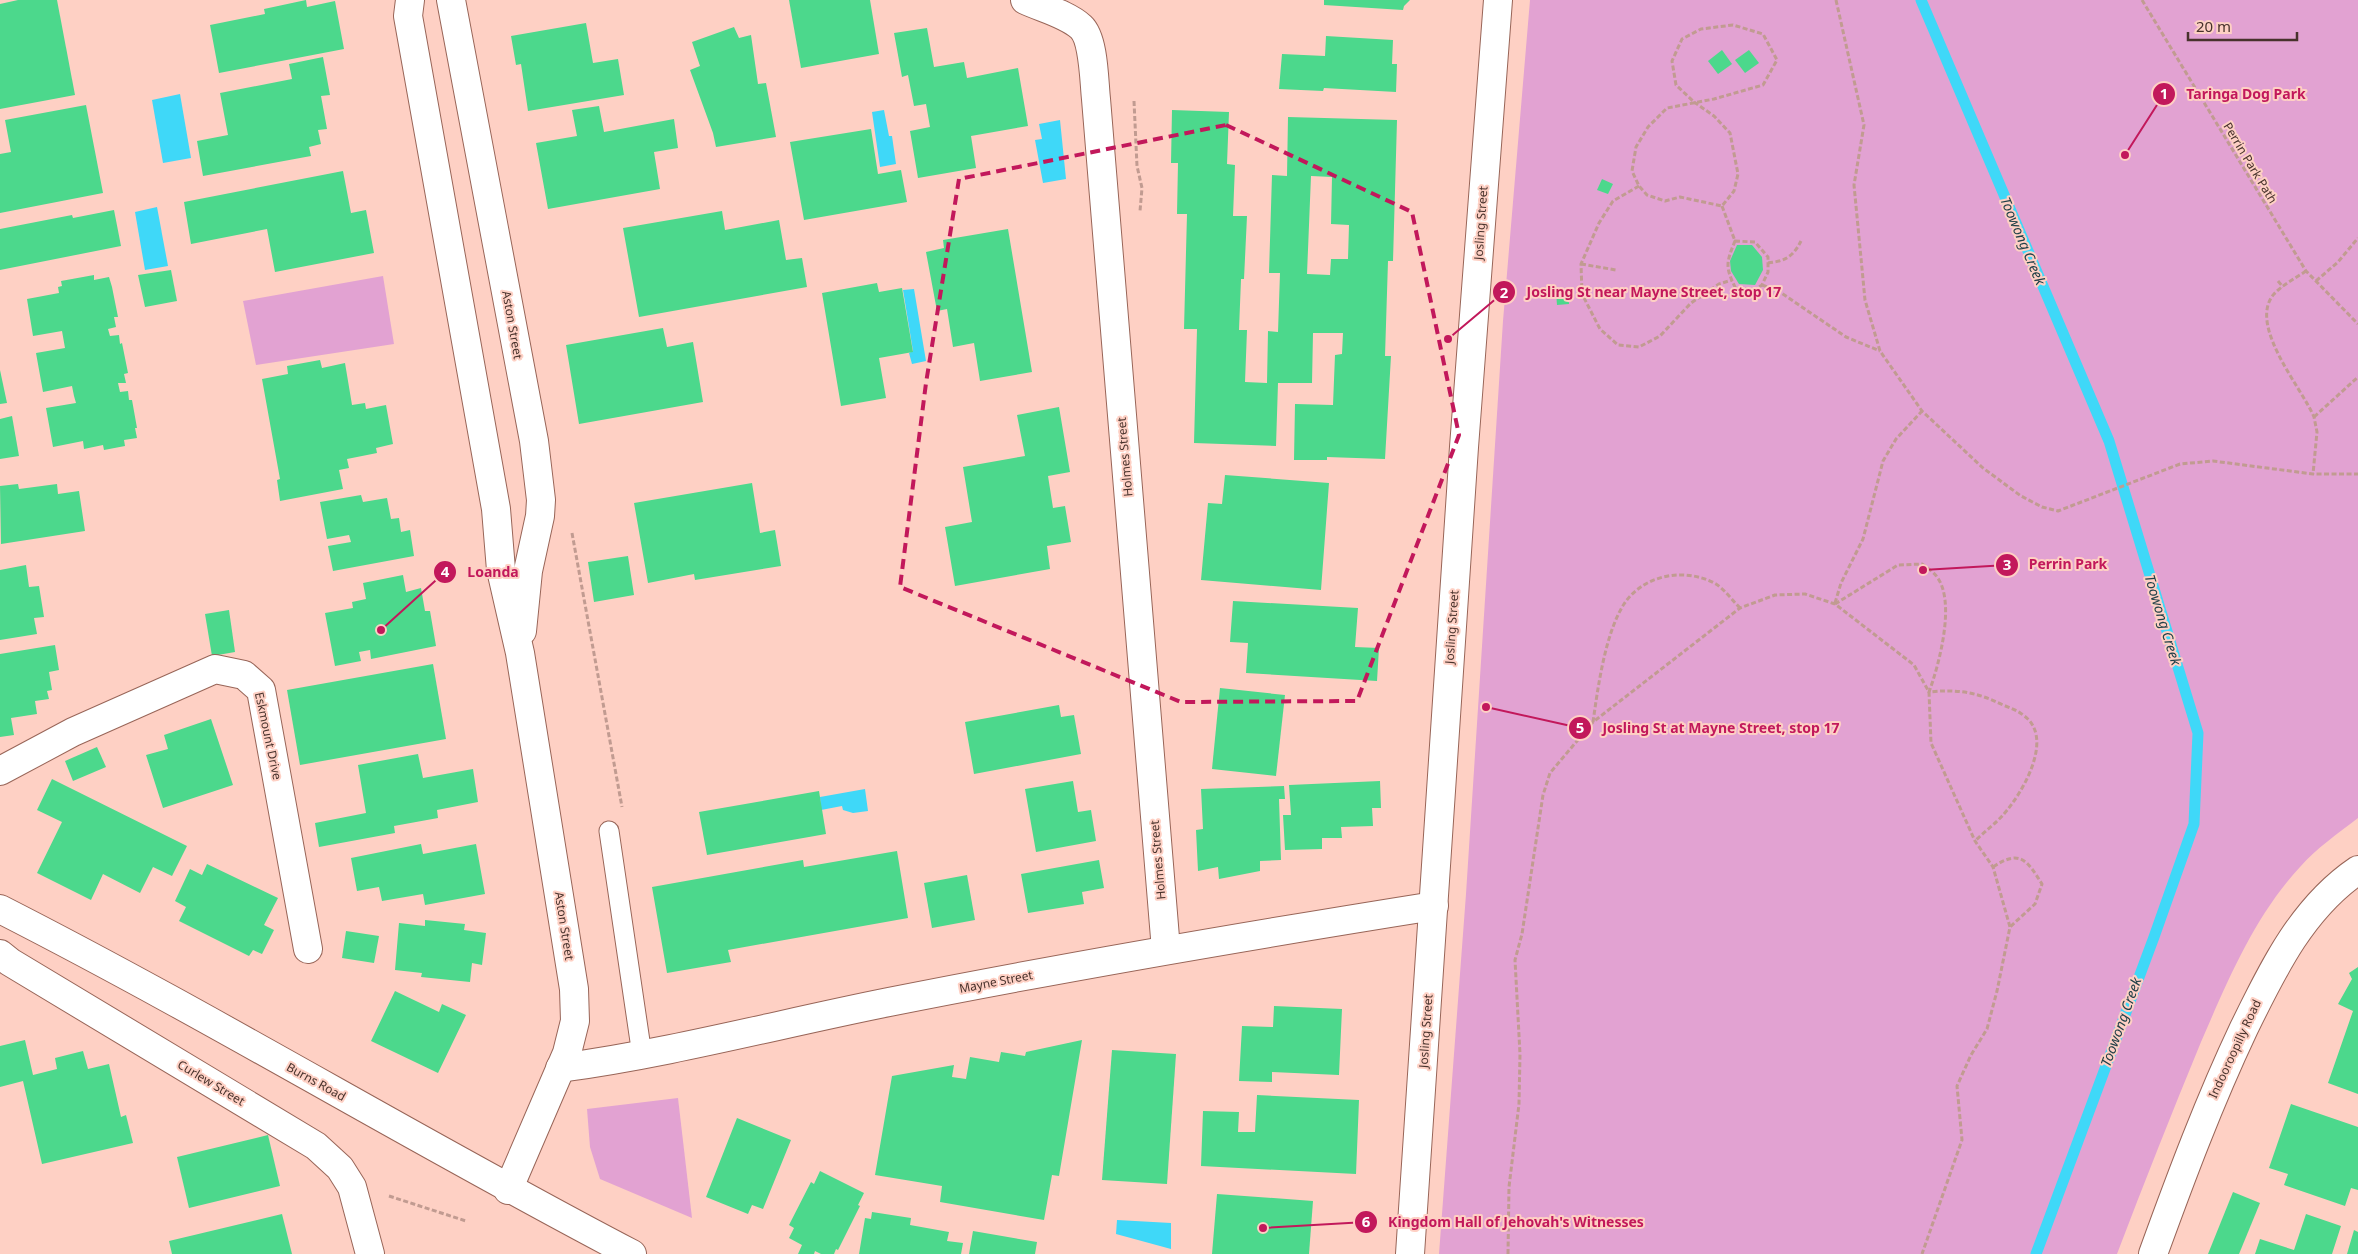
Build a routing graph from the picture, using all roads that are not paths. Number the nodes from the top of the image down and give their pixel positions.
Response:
1 (410, 0) edge
2 (451, 0) edge
3 (1025, 0) edge
4 (1498, 0) edge
5 (520, 653) junction
6 (0, 771) edge
7 (609, 832) road end
8 (2358, 870) edge
9 (1434, 906) junction
10 (0, 909) edge
11 (308, 950) dead end
12 (1166, 950) junction
13 (0, 954) edge
14 (642, 1055) junction
15 (560, 1068) junction
16 (508, 1190) junction
17 (370, 1254) edge
18 (632, 1254) edge
19 (1410, 1254) edge
20 (2153, 1254) edge

1 - 5 street, Aston Street
2 - 5 street, Aston Street
3 - 12 street, Holmes Street
4 - 9 street, Josling Street
5 - 15 street, Aston Street
6 - 11 street, Eskmount Drive
7 - 14 lane
8 - 20 street, Indooroopilly Road
9 - 12 street, Mayne Street
9 - 19 street, Josling Street
10 - 16 street, Burns Road
12 - 14 street, Mayne Street
13 - 17 street, Curlew Street
14 - 15 street, Mayne Street
15 - 16 street, Aston Street
16 - 18 street, Burns Road

